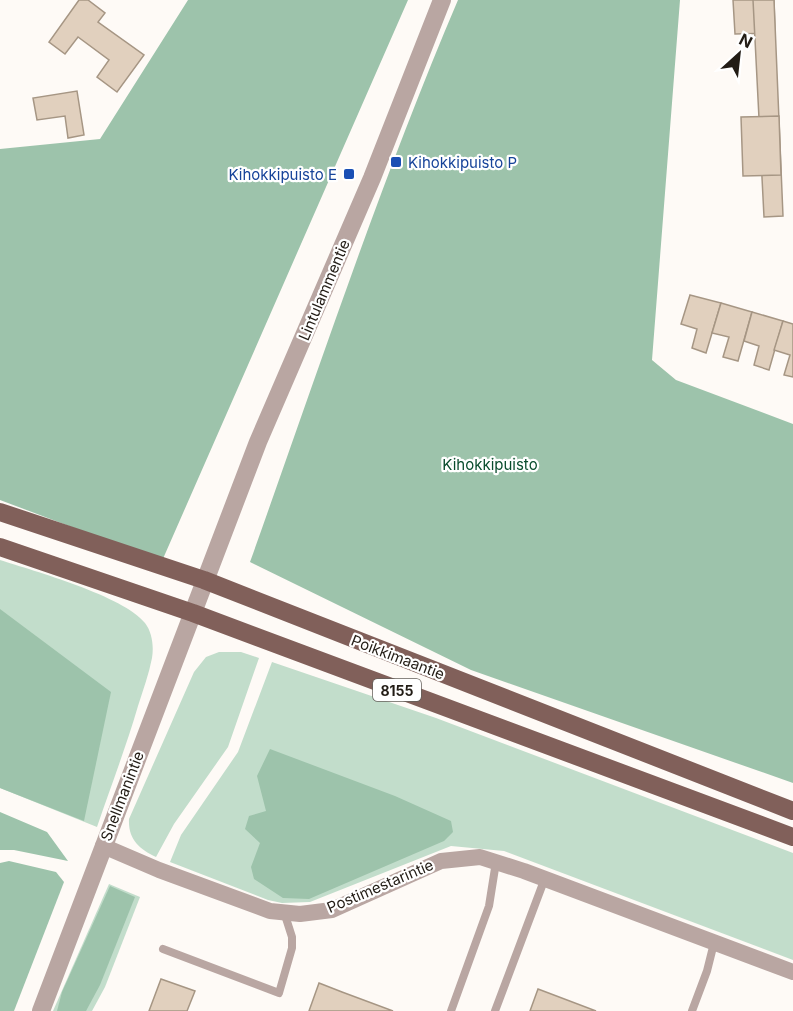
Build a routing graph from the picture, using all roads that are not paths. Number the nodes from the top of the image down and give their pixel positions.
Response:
1 (442, 0) edge
2 (0, 512) edge
3 (0, 547) edge
4 (204, 580) junction
5 (193, 613) junction
6 (793, 812) edge
7 (793, 837) edge
8 (103, 846) junction
9 (496, 862) junction
10 (544, 878) junction
11 (284, 912) junction
12 (714, 943) junction
13 (163, 949) dead end
14 (793, 972) edge
15 (41, 1011) edge
16 (451, 1011) edge
17 (495, 1011) edge
18 (692, 1011) edge

1 - 4 street, Lintulammentie
2 - 4 main road, Poikkimaantie / 8155
3 - 5 main road, Poikkimaantie / 8155
4 - 5 street, Snellmanintie
4 - 6 main road, Poikkimaantie / 8155
5 - 7 main road, Poikkimaantie / 8155
5 - 8 street, Snellmanintie
8 - 11 street, Postimestarintie
8 - 15 street, Snellmanintie
9 - 10 street, Postimestarintie
9 - 11 street, Postimestarintie
9 - 16 lane
10 - 12 street, Postimestarintie
10 - 17 lane
11 - 13 lane
12 - 14 street, Postimestarintie
12 - 18 lane

